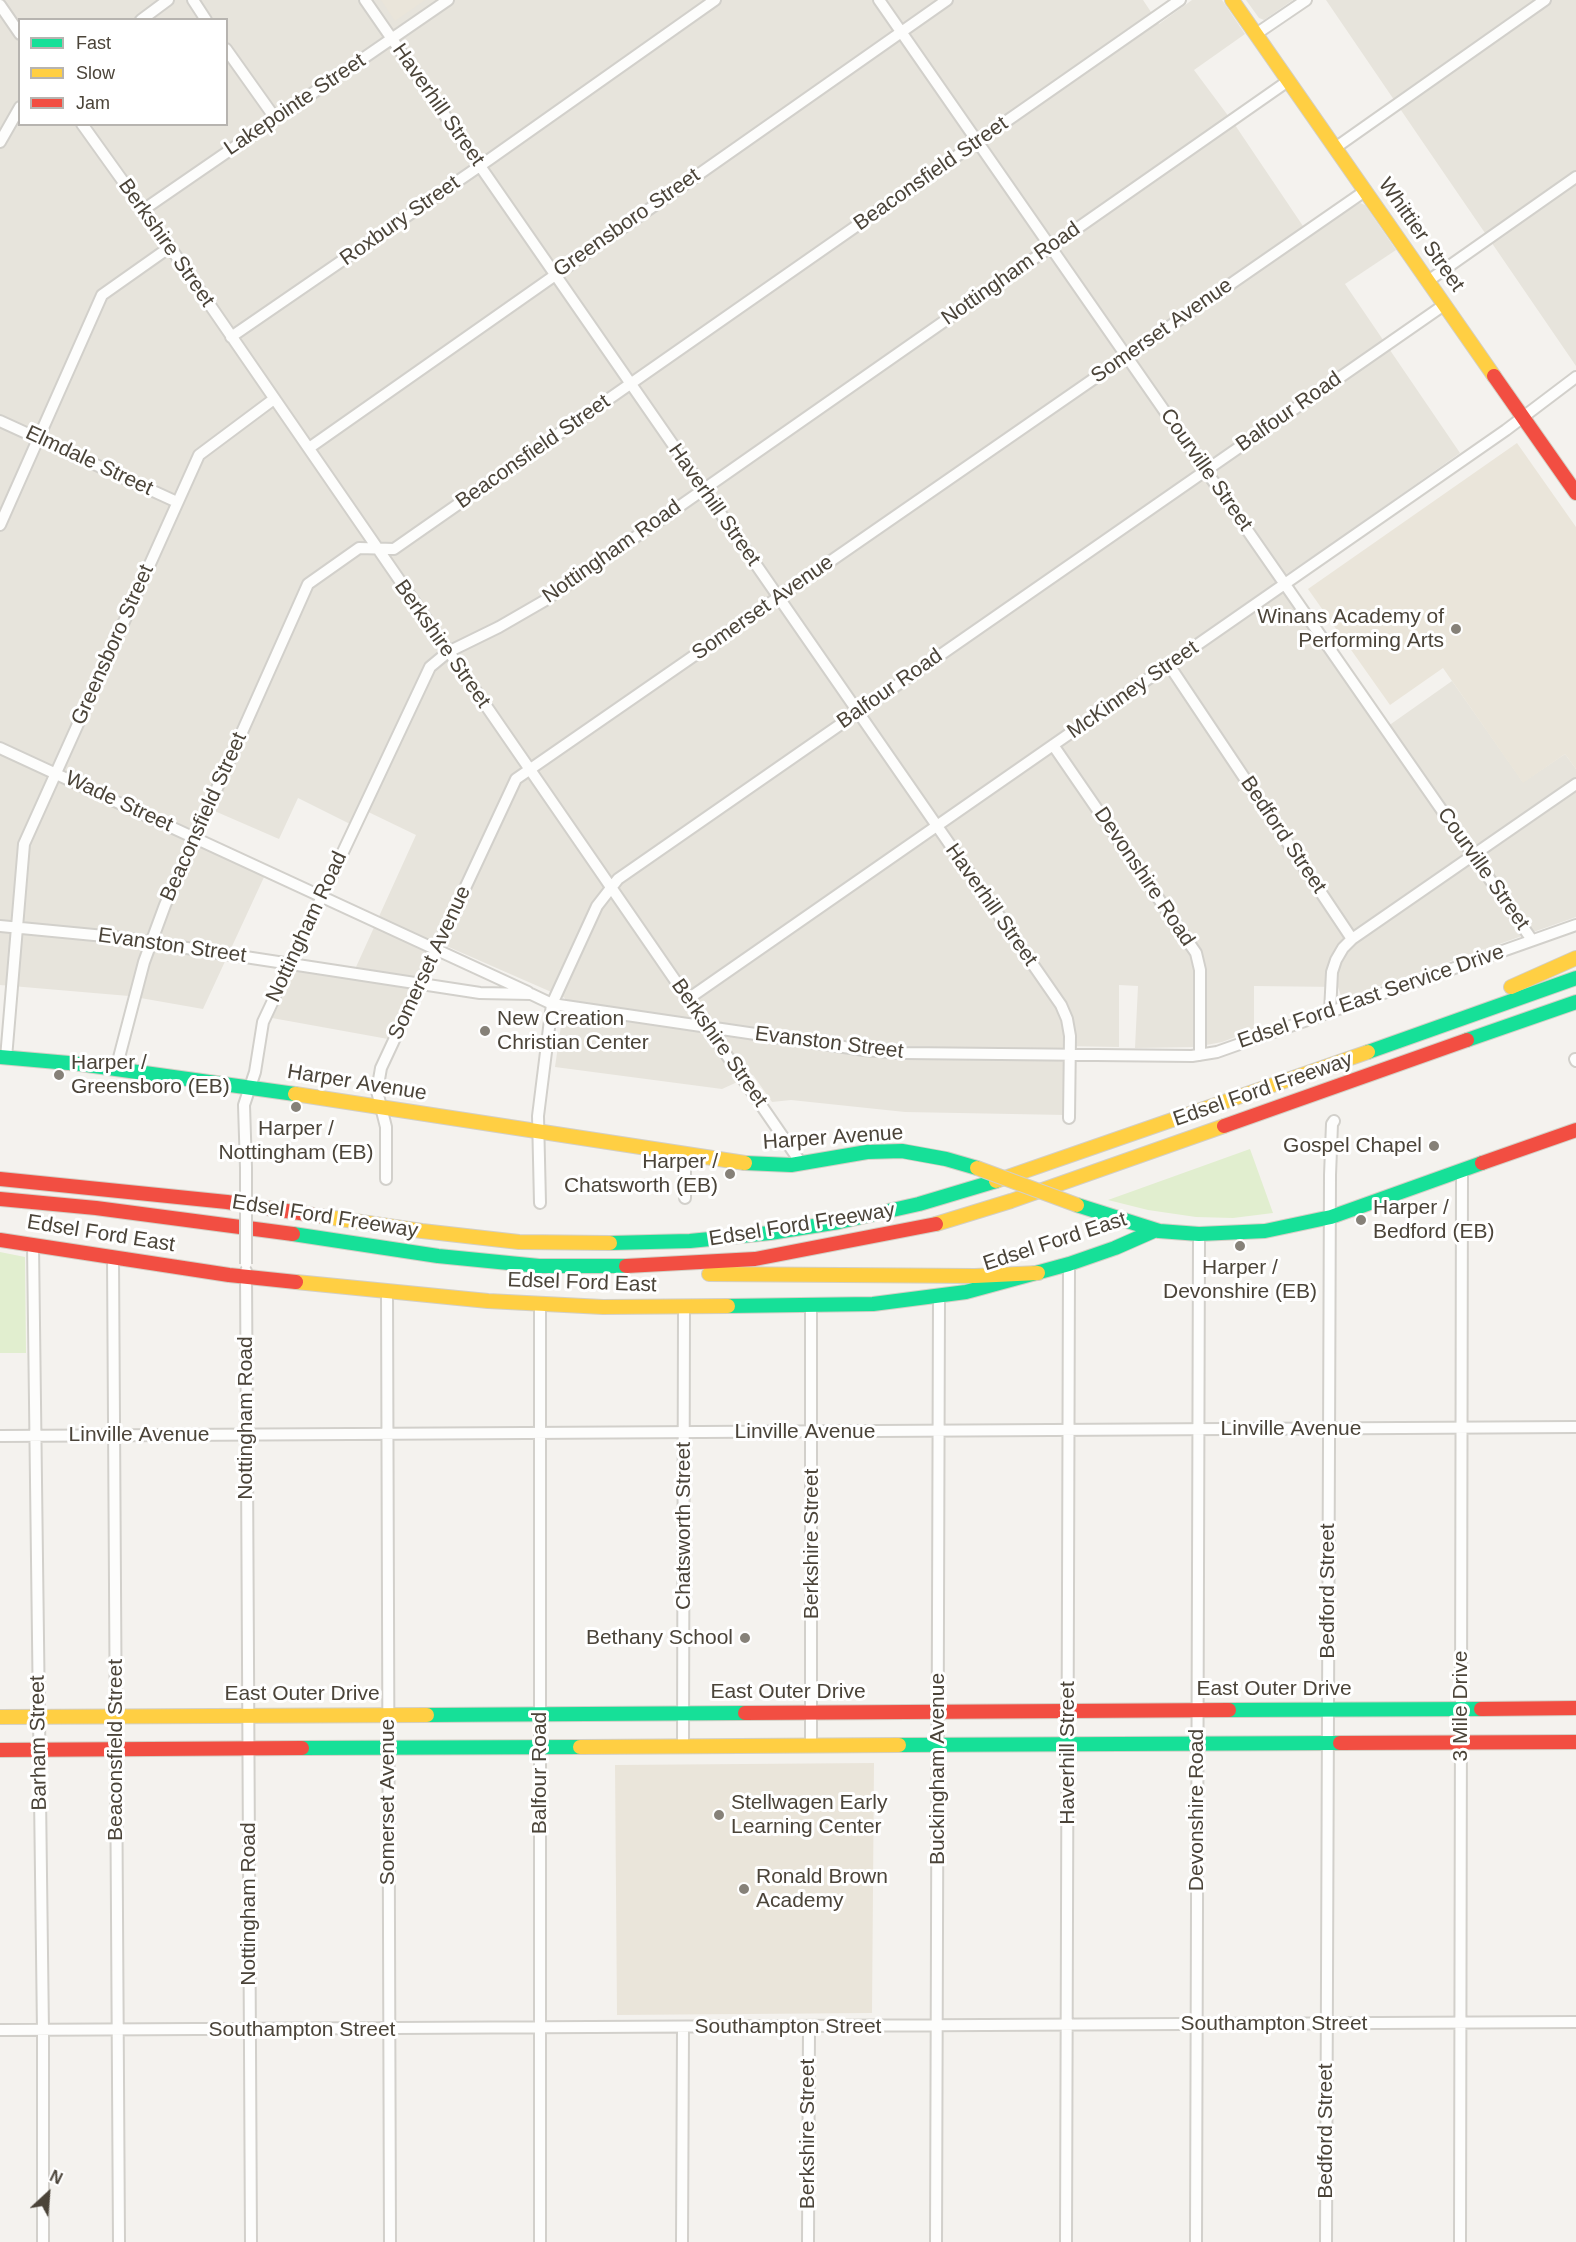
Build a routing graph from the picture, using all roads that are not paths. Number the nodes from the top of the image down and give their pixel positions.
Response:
1 (168, 0) edge
2 (192, 0) edge
3 (365, 0) edge
4 (448, 0) edge
5 (715, 0) edge
6 (879, 0) edge
7 (947, 0) edge
8 (1180, 0) edge
9 (1232, 0) edge
10 (1306, 0) edge
11 (1545, 0) edge
12 (0, 5) edge
13 (144, 18) edge
14 (205, 18) edge
15 (18, 31) edge
16 (901, 32) junction
17 (1256, 34) junction
18 (392, 39) junction
19 (228, 52) edge
20 (1288, 81) junction
21 (18, 110) edge
22 (275, 118) junction
23 (83, 126) edge
24 (0, 142) edge
25 (977, 142) junction
26 (1335, 148) junction
27 (480, 165) junction
28 (1576, 177) edge
29 (1365, 191) junction
30 (143, 210) junction
31 (1050, 246) junction
32 (170, 247) junction
33 (554, 275) junction
34 (1428, 281) junction
35 (1444, 305) junction
36 (231, 337) junction
37 (1126, 356) junction
38 (1576, 377) edge
39 (630, 384) junction
40 (274, 399) junction
41 (1523, 416) junction
42 (0, 421) edge
43 (39, 438) junction
44 (309, 448) junction
45 (1206, 470) junction
46 (703, 488) junction
47 (1576, 493) edge
48 (177, 502) junction
49 (0, 525) edge
50 (376, 548) junction
51 (1285, 584) junction
52 (779, 598) junction
53 (448, 652) junction
54 (1169, 665) junction
55 (858, 712) junction
56 (1053, 745) junction
57 (0, 748) edge
58 (530, 771) junction
59 (56, 774) junction
60 (1576, 784) edge
61 (937, 826) junction
62 (195, 837) junction
63 (1473, 855) junction
64 (610, 887) junction
65 (322, 896) junction
66 (1576, 925) edge
67 (0, 927) edge
68 (18, 928) junction
69 (1352, 939) junction
70 (1532, 940) junction
71 (151, 943) junction
72 (437, 950) junction
73 (1576, 958) edge
74 (290, 963) junction
75 (1576, 978) edge
76 (421, 983) junction
77 (531, 994) junction
78 (688, 999) junction
79 (1576, 1002) edge
80 (552, 1004) junction
81 (1330, 1012) junction
82 (1445, 1024) junction
83 (707, 1027) junction
84 (1070, 1055) junction
85 (1200, 1055) junction
86 (3, 1057) edge
87 (116, 1069) junction
88 (249, 1088) junction
89 (380, 1108) junction
90 (1069, 1118) dead end
91 (1334, 1121) dead end
92 (1576, 1130) edge
93 (540, 1133) junction
94 (685, 1155) junction
95 (801, 1163) junction
96 (1462, 1170) junction
97 (0, 1179) edge
98 (386, 1179) dead end
99 (685, 1198) dead end
100 (0, 1199) edge
101 (540, 1203) dead end
102 (1330, 1217) junction
103 (1156, 1230) junction
104 (1199, 1234) junction
105 (0, 1240) edge
106 (33, 1245) junction
107 (113, 1257) junction
108 (1069, 1264) junction
109 (607, 1267) junction
110 (246, 1270) junction
111 (1038, 1273) junction
112 (387, 1291) junction
113 (939, 1296) junction
114 (540, 1304) junction
115 (684, 1306) junction
116 (811, 1306) junction
117 (1576, 1427) edge
118 (1328, 1428) junction
119 (1462, 1428) junction
120 (1198, 1429) junction
121 (1068, 1430) junction
122 (939, 1431) junction
123 (684, 1432) junction
124 (812, 1432) junction
125 (540, 1433) junction
126 (387, 1434) junction
127 (114, 1435) junction
128 (246, 1435) junction
129 (0, 1436) edge
130 (35, 1436) junction
131 (1461, 1708) junction
132 (1576, 1708) edge
133 (1198, 1710) junction
134 (1328, 1710) junction
135 (1068, 1711) junction
136 (812, 1712) junction
137 (938, 1712) junction
138 (684, 1713) junction
139 (540, 1714) junction
140 (388, 1715) junction
141 (38, 1716) junction
142 (116, 1716) junction
143 (248, 1716) junction
144 (0, 1717) edge
145 (1461, 1742) junction
146 (1576, 1742) edge
147 (1197, 1743) junction
148 (1328, 1743) junction
149 (1068, 1744) junction
150 (811, 1745) junction
151 (938, 1745) junction
152 (683, 1746) junction
153 (540, 1747) junction
154 (388, 1748) junction
155 (248, 1749) junction
156 (0, 1750) edge
157 (39, 1750) junction
158 (116, 1750) junction
159 (1576, 2022) edge
160 (1461, 2023) junction
161 (1197, 2024) junction
162 (1327, 2024) junction
163 (1067, 2025) junction
164 (937, 2026) junction
165 (809, 2027) junction
166 (540, 2028) junction
167 (683, 2028) junction
168 (0, 2030) edge
169 (250, 2030) junction
170 (389, 2030) junction
171 (44, 2031) junction
172 (118, 2031) junction
173 (43, 2242) edge
174 (119, 2242) edge
175 (251, 2242) edge
176 (390, 2242) edge
177 (540, 2242) edge
178 (682, 2242) edge
179 (808, 2242) edge
180 (936, 2242) edge
181 (1066, 2242) edge
182 (1196, 2242) edge
183 (1326, 2242) edge
184 (1460, 2242) edge

1 - 13 street
2 - 14 street
3 - 18 street, Haverhill Street
4 - 18 street, Lakepointe Street
5 - 27 street, Roxbury Street
6 - 16 street, Courville Street
7 - 16 street, Greensboro Street
8 - 25 street, Beaconsfield Street
9 - 17 main road, Whittier Street
10 - 17 street
11 - 26 street
12 - 15 street
16 - 25 street, Courville Street
16 - 33 street, Greensboro Street
17 - 20 main road, Whittier Street
18 - 22 street, Lakepointe Street
18 - 27 street, Haverhill Street
19 - 22 street
20 - 26 main road, Whittier Street
20 - 31 street, Nottingham Road
21 - 24 street
22 - 30 street, Lakepointe Street
23 - 30 street, Berkshire Street
25 - 31 street, Courville Street
25 - 39 street, Beaconsfield Street
26 - 29 main road, Whittier Street
27 - 33 street, Haverhill Street
27 - 36 street, Roxbury Street
28 - 34 street
29 - 34 main road, Whittier Street
29 - 37 street, Somerset Avenue
30 - 32 street, Berkshire Street
31 - 37 street, Courville Street
31 - 46 street, Nottingham Road
32 - 36 street, Berkshire Street
32 - 43 street
33 - 39 street, Haverhill Street
33 - 44 street, Greensboro Street
34 - 35 main road, Whittier Street
35 - 41 main road, Whittier Street
35 - 45 street, Balfour Road
36 - 40 street, Berkshire Street
37 - 45 street, Courville Street
37 - 52 street, Somerset Avenue
38 - 41 street, McKinney Street
39 - 46 street, Haverhill Street
39 - 50 street, Beaconsfield Street
40 - 44 street, Berkshire Street
40 - 48 street, Greensboro Street
41 - 47 main road, Whittier Street
41 - 51 street, McKinney Street
42 - 43 street, Elmdale Street
43 - 48 street, Elmdale Street
43 - 49 street
44 - 50 street, Berkshire Street
45 - 51 street, Courville Street
45 - 55 street, Balfour Road
46 - 52 street, Haverhill Street
46 - 53 street, Nottingham Road
48 - 59 street, Greensboro Street
50 - 53 street, Berkshire Street
50 - 62 street, Beaconsfield Street
51 - 54 street, McKinney Street
51 - 63 street, Courville Street
52 - 55 street, Haverhill Street
52 - 58 street, Somerset Avenue
53 - 58 street, Berkshire Street
53 - 65 street, Nottingham Road
54 - 56 street, McKinney Street
54 - 69 street, Bedford Street
55 - 61 street, Haverhill Street
55 - 64 street, Balfour Road
56 - 61 street, McKinney Street
56 - 85 street, Devonshire Road
57 - 59 street, Wade Street
58 - 64 street, Berkshire Street
58 - 72 street, Somerset Avenue
59 - 62 street, Wade Street
59 - 68 street, Greensboro Street
60 - 63 street
61 - 78 street, McKinney Street
61 - 84 street, Haverhill Street
62 - 65 street, Wade Street
62 - 71 street, Beaconsfield Street
63 - 69 street
63 - 70 street, Courville Street
64 - 78 street, Berkshire Street
64 - 80 street, Balfour Road
65 - 72 street, Wade Street
65 - 74 street, Nottingham Road
66 - 70 street, Edsel Ford East Service Drive
67 - 68 street, Evanston Street
68 - 71 street, Evanston Street
68 - 86 street, Greensboro Street
69 - 81 street
70 - 81 street, Edsel Ford East Service Drive
71 - 74 street, Evanston Street
71 - 87 street, Beaconsfield Street
72 - 76 street, Somerset Avenue
72 - 77 street, Wade Street
73 - 82 main road
74 - 76 street, Evanston Street
74 - 88 street, Nottingham Road
75 - 82 main road, Edsel Ford Freeway
76 - 77 street, Evanston Street
76 - 89 street, Somerset Avenue
77 - 80 street, Evanston Street
78 - 83 street, Berkshire Street
79 - 109 main road, Edsel Ford Freeway
80 - 83 street, Evanston Street
80 - 93 street, Balfour Road
81 - 85 street, Edsel Ford East Service Drive
82 - 97 main road, Edsel Ford Freeway
83 - 84 street, Evanston Street
83 - 95 street, Berkshire Street
84 - 85 street, Evanston Street
84 - 90 street, Haverhill Street
86 - 87 main road, Harper Avenue
87 - 88 main road, Harper Avenue
88 - 89 main road, Harper Avenue
88 - 110 street, Nottingham Road, bridge
89 - 93 main road, Harper Avenue
89 - 98 street, Somerset Avenue
91 - 102 street, Bedford Street
92 - 96 main road, Harper Avenue
93 - 94 main road, Harper Avenue
93 - 101 street, Balfour Road
94 - 95 main road, Harper Avenue
94 - 99 street
95 - 103 main road, Harper Avenue, bridge
96 - 102 main road, Harper Avenue
96 - 119 street, 3 Mile Drive
100 - 109 main road, Edsel Ford Freeway
102 - 104 main road, Harper Avenue
102 - 118 street, Bedford Street
103 - 104 main road, Harper Avenue
103 - 108 main road, Edsel Ford East
104 - 120 street, Devonshire Road
105 - 106 main road, Edsel Ford East
106 - 107 main road, Edsel Ford East
106 - 130 street, Barham Street
107 - 110 main road, Edsel Ford East
107 - 127 street, Beaconsfield Street
108 - 111 main road, Edsel Ford East
108 - 121 street, Haverhill Street
109 - 111 main road
110 - 112 main road, Edsel Ford East
110 - 128 street, Nottingham Road
111 - 113 main road, Edsel Ford East
112 - 114 main road, Edsel Ford East
112 - 126 street, Somerset Avenue
113 - 116 main road, Edsel Ford East
113 - 122 street, Buckingham Avenue
114 - 115 main road, Edsel Ford East
114 - 125 street, Balfour Road
115 - 116 main road, Edsel Ford East
115 - 123 street, Chatsworth Street
116 - 124 street, Berkshire Street
117 - 119 street, Linville Avenue
118 - 119 street, Linville Avenue
118 - 120 street, Linville Avenue
118 - 134 street, Bedford Street
119 - 131 street, 3 Mile Drive
120 - 121 street, Linville Avenue
120 - 133 street, Devonshire Road
121 - 122 street, Linville Avenue
121 - 135 street, Haverhill Street
122 - 124 street, Linville Avenue
122 - 137 street, Buckingham Avenue
123 - 124 street, Linville Avenue
123 - 125 street, Linville Avenue
123 - 138 street, Chatsworth Street
124 - 136 street, Berkshire Street
125 - 126 street, Linville Avenue
125 - 139 street, Balfour Road
126 - 128 street, Linville Avenue
126 - 140 street, Somerset Avenue
127 - 128 street, Linville Avenue
127 - 130 street, Linville Avenue
127 - 142 street, Beaconsfield Street
128 - 143 street, Nottingham Road
129 - 130 street, Linville Avenue
130 - 141 street, Barham Street
131 - 132 main road, East Outer Drive
131 - 134 main road, East Outer Drive
131 - 145 street, 3 Mile Drive
133 - 134 main road, East Outer Drive
133 - 135 main road, East Outer Drive
133 - 147 street, Devonshire Road
134 - 148 street, Bedford Street
135 - 137 main road, East Outer Drive
135 - 149 street, Haverhill Street
136 - 137 main road, East Outer Drive
136 - 138 main road, East Outer Drive
136 - 150 street, Berkshire Street
137 - 151 street, Buckingham Avenue
138 - 139 main road, East Outer Drive
138 - 152 street, Chatsworth Street
139 - 140 main road, East Outer Drive
139 - 153 street, Balfour Road
140 - 143 main road, East Outer Drive
140 - 154 street, Somerset Avenue
141 - 142 main road, East Outer Drive
141 - 144 main road, East Outer Drive
141 - 157 street, Barham Street
142 - 143 main road, East Outer Drive
142 - 158 street, Beaconsfield Street
143 - 155 street, Nottingham Road
145 - 146 main road
145 - 148 main road
145 - 160 street, 3 Mile Drive
147 - 148 main road
147 - 149 main road
147 - 161 street, Devonshire Road
148 - 162 street, Bedford Street
149 - 151 main road
149 - 163 street, Haverhill Street
150 - 151 main road
150 - 152 main road
151 - 164 street, Buckingham Avenue
152 - 153 main road
153 - 154 main road
153 - 166 street, Balfour Road
154 - 155 main road
154 - 170 street, Somerset Avenue
155 - 158 main road
155 - 169 street, Nottingham Road
156 - 157 main road
157 - 158 main road
157 - 171 street, Barham Street
158 - 172 street, Beaconsfield Street
159 - 160 street, Southampton Street
160 - 162 street, Southampton Street
160 - 184 street, 3 Mile Drive
161 - 162 street, Southampton Street
161 - 163 street, Southampton Street
161 - 182 street, Devonshire Road
162 - 183 street, Bedford Street
163 - 164 street, Southampton Street
163 - 181 street, Haverhill Street
164 - 165 street, Southampton Street
164 - 180 street, Buckingham Avenue
165 - 167 street, Southampton Street
165 - 179 street, Berkshire Street
166 - 167 street, Southampton Street
166 - 170 street, Southampton Street
166 - 177 street, Balfour Road
167 - 178 street
168 - 171 street, Southampton Street
169 - 170 street, Southampton Street
169 - 172 street, Southampton Street
169 - 175 street, Nottingham Road
170 - 176 street, Somerset Avenue
171 - 172 street, Southampton Street
171 - 173 street, Barham Street
172 - 174 street, Beaconsfield Street

